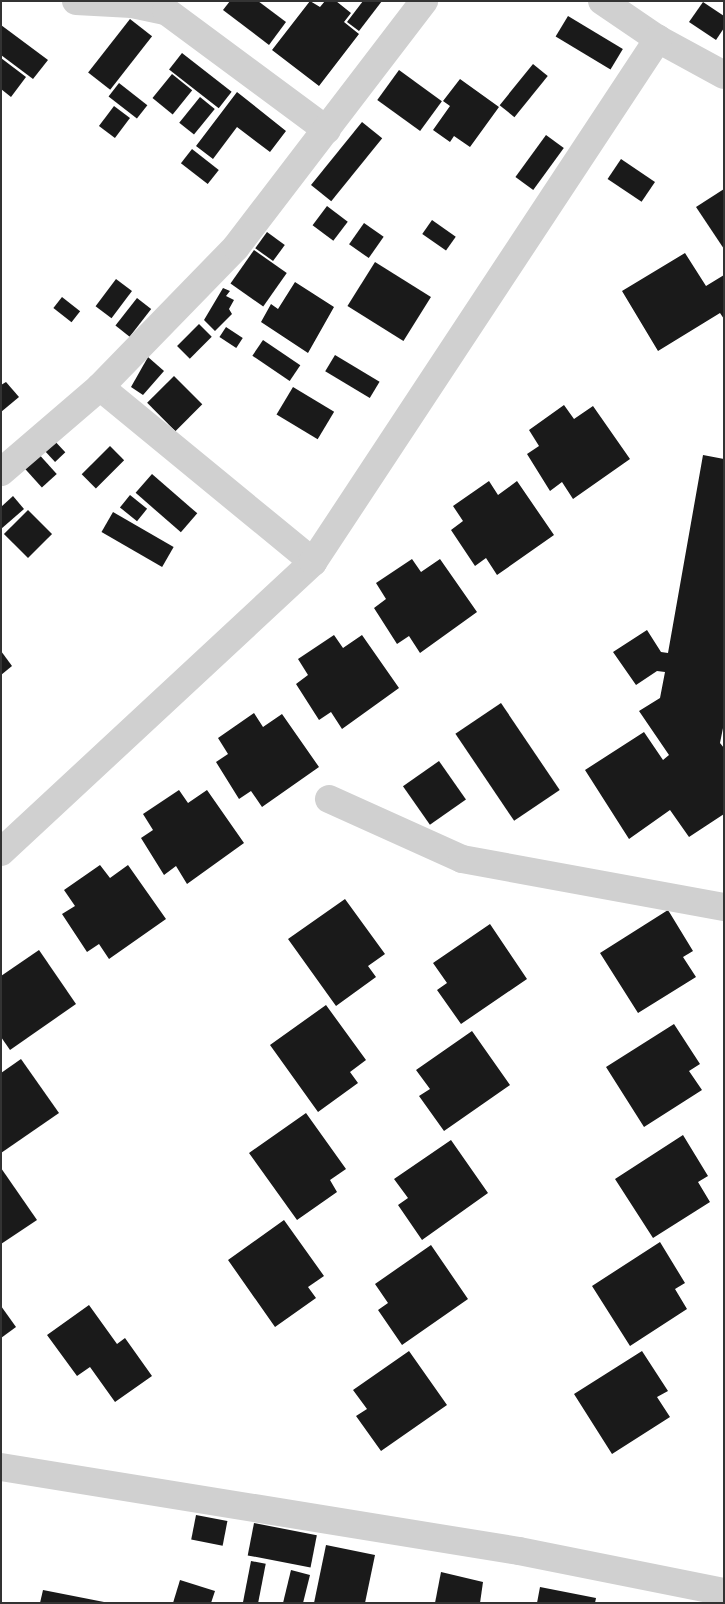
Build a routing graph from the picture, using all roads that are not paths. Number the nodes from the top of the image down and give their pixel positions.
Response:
1 (76, 1) edge
2 (424, 1) edge
3 (602, 1) edge
4 (116, 2) edge
5 (658, 39) junction
6 (724, 75) edge
7 (327, 130) junction
8 (100, 388) junction
9 (1, 472) edge
10 (313, 562) junction
11 (329, 799) dead end
12 (1, 852) edge
13 (724, 907) edge
14 (1, 1467) edge
15 (724, 1592) edge

1 - 4 street
2 - 7 street
3 - 5 street
4 - 7 street
5 - 6 street
5 - 10 street
7 - 8 street
8 - 9 street
8 - 10 street
10 - 12 street
11 - 13 street
14 - 15 street

